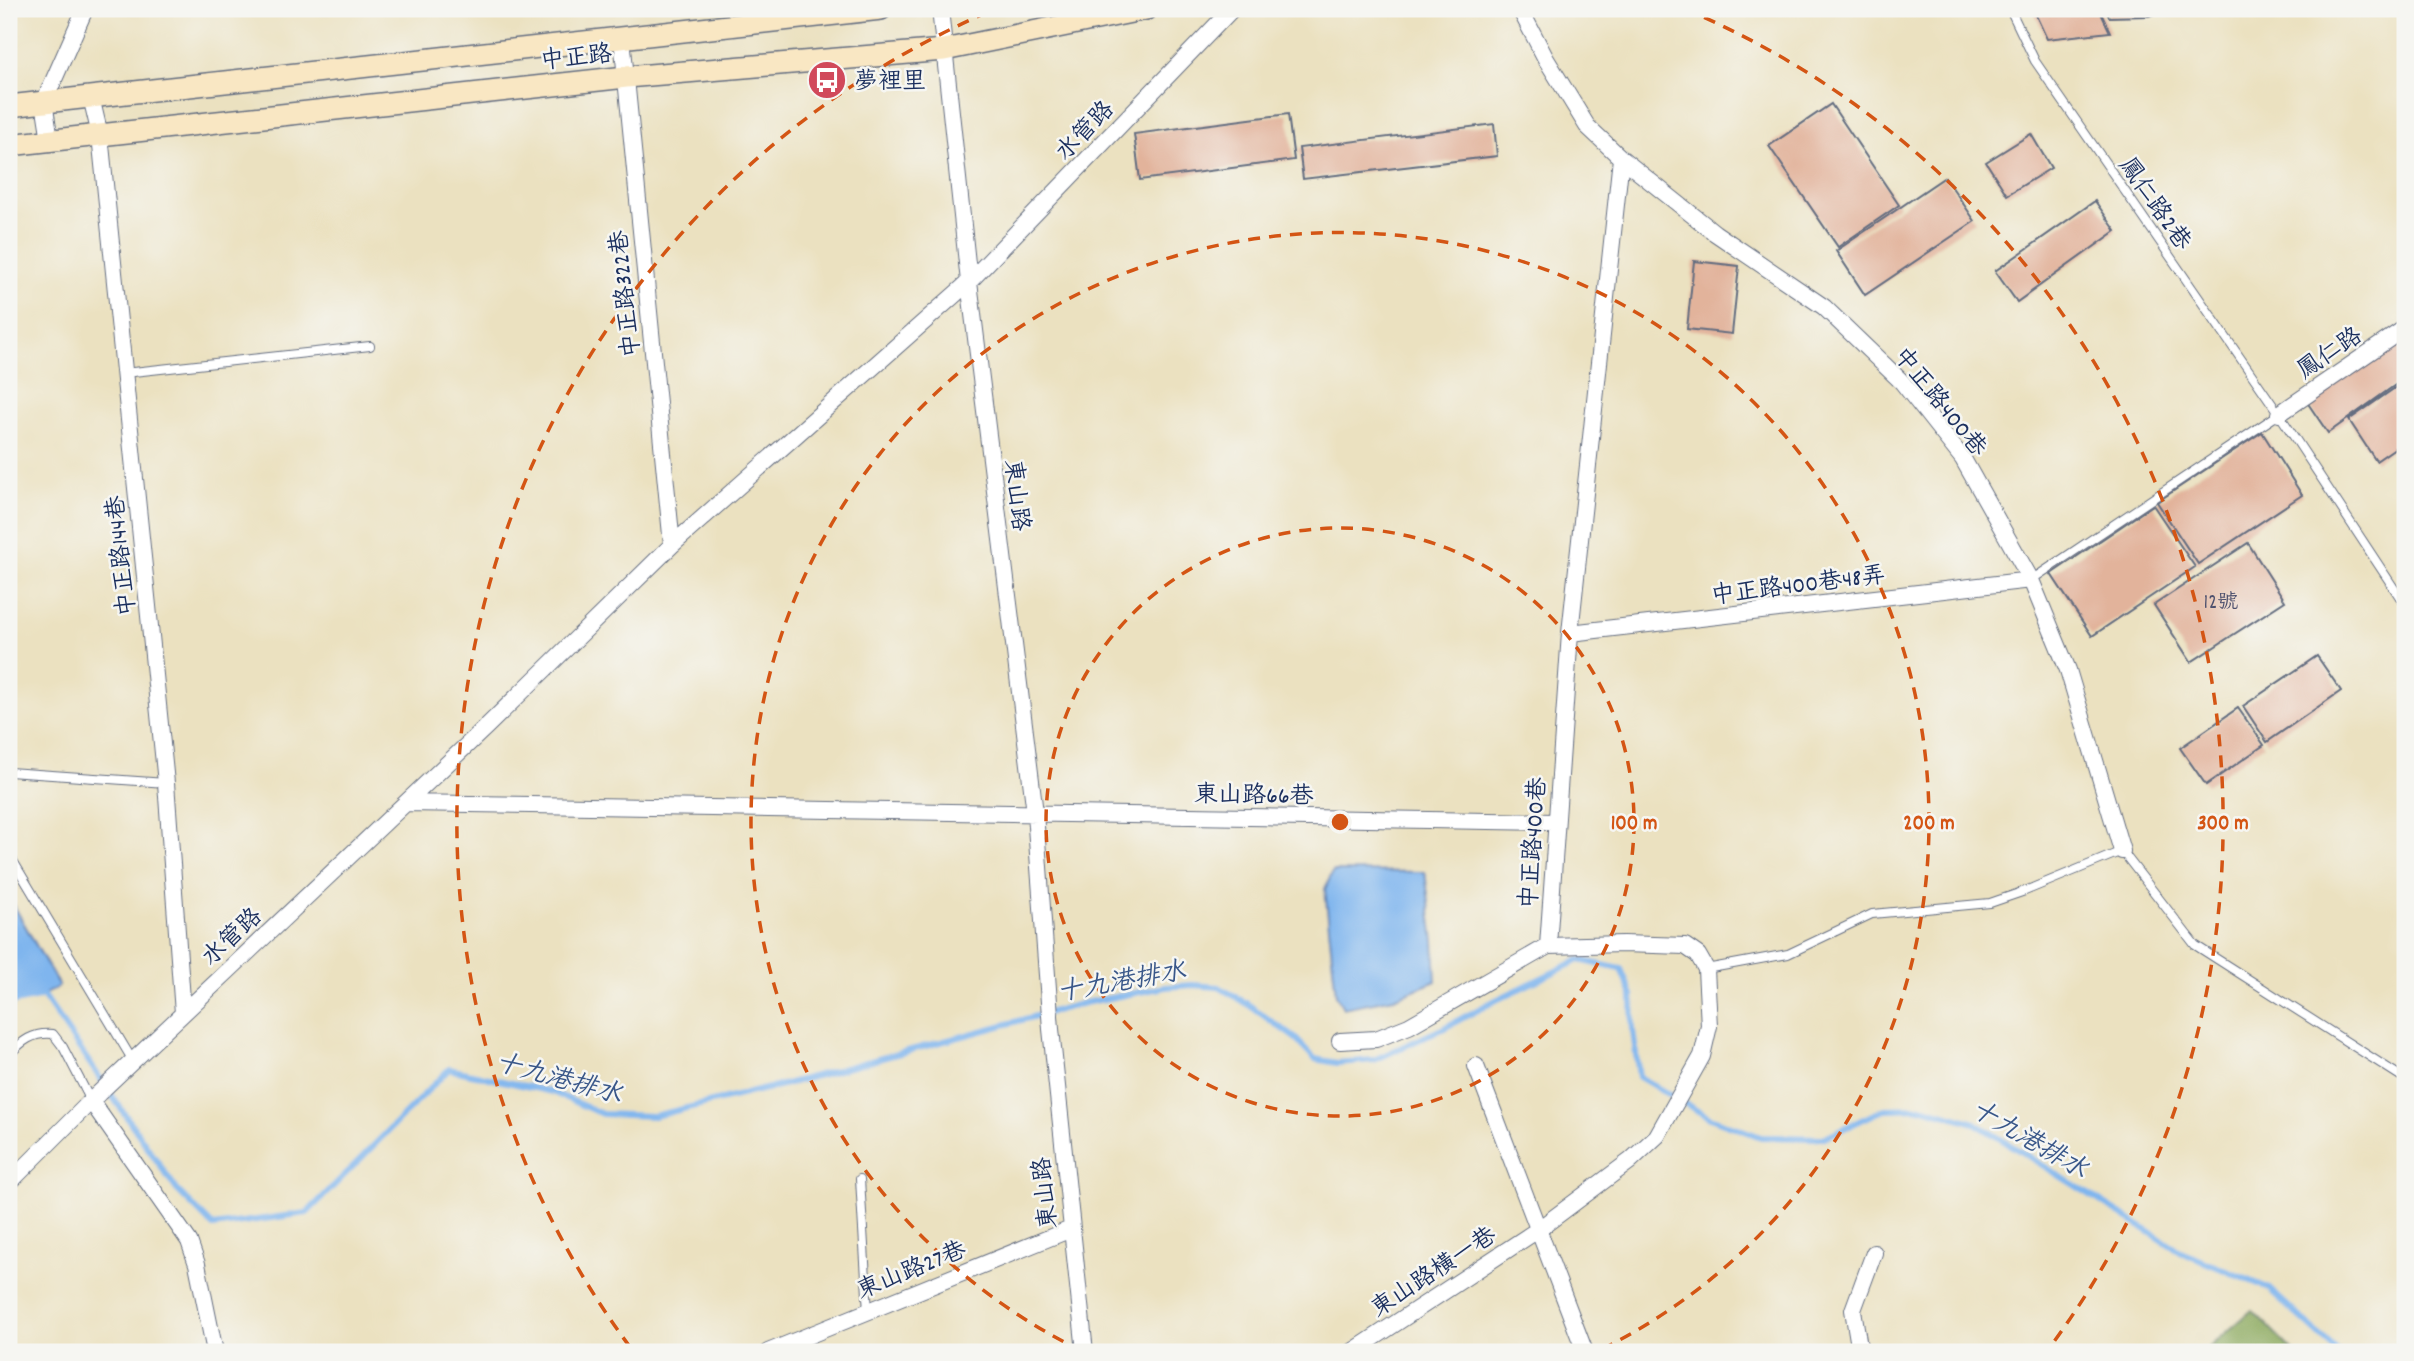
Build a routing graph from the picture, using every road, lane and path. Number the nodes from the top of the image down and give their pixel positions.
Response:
1 (85, 9) edge
2 (881, 9) edge
3 (940, 9) edge
4 (1146, 9) edge
5 (1232, 9) edge
6 (1520, 9) edge
7 (2010, 9) edge
8 (622, 38) junction
9 (944, 50) junction
10 (626, 78) junction
11 (91, 97) junction
12 (44, 102) junction
13 (9, 106) edge
14 (100, 135) junction
15 (50, 140) junction
16 (9, 145) edge
17 (1621, 158) junction
18 (969, 282) junction
19 (2405, 328) edge
20 (370, 346) dead end
21 (124, 373) junction
22 (2279, 414) junction
23 (672, 545) junction
24 (2031, 580) junction
25 (2405, 605) edge
26 (1570, 633) junction
27 (9, 772) edge
28 (166, 783) junction
29 (405, 803) junction
30 (1035, 813) junction
31 (1555, 822) junction
32 (2122, 851) junction
33 (9, 854) edge
34 (1548, 946) junction
35 (1706, 969) junction
36 (183, 1013) junction
37 (1340, 1041) dead end
38 (9, 1055) edge
39 (133, 1061) junction
40 (1476, 1066) dead end
41 (2405, 1079) edge
42 (95, 1097) junction
43 (860, 1179) dead end
44 (9, 1183) edge
45 (1071, 1229) junction
46 (1539, 1229) junction
47 (1874, 1253) dead end
48 (868, 1312) junction
49 (215, 1352) edge
50 (768, 1352) edge
51 (1085, 1352) edge
52 (1352, 1352) edge
53 (1585, 1352) edge
54 (1860, 1352) edge

1 - 12 street
2 - 8 main road, 中正路
3 - 9 street, 東山路
4 - 9 main road, 中正路
5 - 18 street, 水管路
6 - 17 street, 中正路400巷
7 - 22 lane, 鳳仁路2巷
8 - 10 street, 中正路322巷
8 - 11 main road, 中正路
9 - 10 main road, 中正路
9 - 18 street, 東山路
10 - 14 main road, 中正路
10 - 23 street, 中正路322巷
11 - 12 main road, 中正路
11 - 14 street, 中正路144巷
12 - 13 main road, 中正路
12 - 15 street
14 - 15 main road, 中正路
14 - 21 street, 中正路144巷
15 - 16 main road, 中正路
17 - 24 street, 中正路400巷
17 - 26 street, 中正路400巷
18 - 23 street, 水管路
18 - 30 street, 東山路
19 - 22 street, 鳳仁路
20 - 21 lane
21 - 28 street, 中正路144巷
22 - 24 lane
22 - 25 lane, 鳳仁路2巷
23 - 29 street, 水管路
24 - 26 street, 中正路400巷48弄
24 - 32 street, 中正路400巷
26 - 31 street, 中正路400巷
27 - 28 lane
28 - 36 street, 中正路144巷
29 - 30 street, 東山路66巷
29 - 36 street, 水管路
30 - 31 street, 東山路66巷
30 - 45 street, 東山路
31 - 34 street, 中正路400巷
32 - 35 lane
32 - 41 lane
33 - 39 lane
34 - 35 street
34 - 37 street
35 - 46 street, 東山路橫一巷
36 - 39 street, 水管路
38 - 42 lane
39 - 42 street, 水管路
40 - 46 street
42 - 44 street, 水管路
42 - 49 street
43 - 48 lane
45 - 48 street, 東山路27巷
45 - 51 street, 東山路
46 - 52 street, 東山路橫一巷
46 - 53 street
47 - 54 street
48 - 50 street, 東山路27巷

